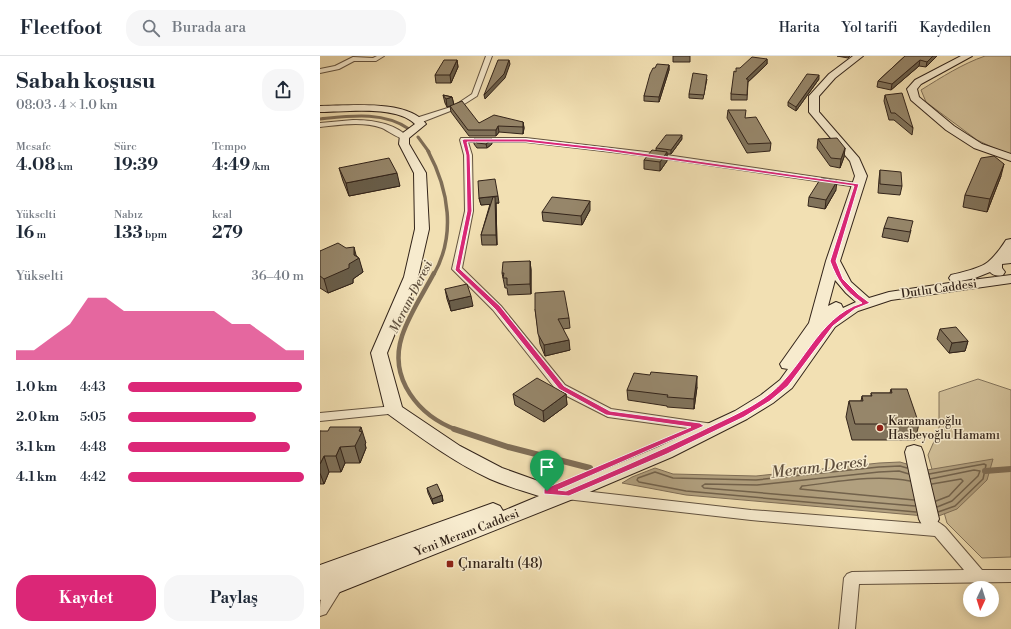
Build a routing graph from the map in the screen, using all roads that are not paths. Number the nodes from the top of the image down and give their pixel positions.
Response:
1 (381, 56) edge
2 (489, 56) edge
3 (859, 56) edge
4 (961, 56) edge
5 (968, 56) edge
6 (320, 71) edge
7 (320, 109) edge
8 (419, 120) junction
9 (320, 125) edge
10 (404, 137) junction
11 (1011, 158) edge
12 (1011, 162) edge
13 (857, 185) junction
14 (1011, 243) edge
15 (833, 261) junction
16 (1001, 262) edge
17 (1011, 278) edge
18 (862, 299) junction
19 (816, 324) junction
20 (394, 410) junction
21 (320, 417) edge
22 (708, 427) junction
23 (914, 452) dead end
24 (556, 493) junction
25 (935, 525) junction
26 (1011, 576) edge
27 (979, 577) junction
28 (325, 583) edge
29 (320, 609) edge
30 (846, 629) edge

1 - 6 street
2 - 8 street
3 - 13 main road
4 - 12 main road
5 - 11 main road
7 - 8 main road
8 - 10 main road
9 - 10 street
10 - 20 main road
13 - 15 main road
13 - 22 street
14 - 16 main road, Dutlu Caddesi
15 - 18 main road
15 - 19 main road
16 - 17 main road
16 - 18 main road, Dutlu Caddesi
17 - 18 main road, Dutlu Caddesi
18 - 19 main road, Yeni Meram Caddesi
18 - 22 main road, Yeni Meram Caddesi
19 - 22 main road, Yeni Meram Caddesi
20 - 21 street
20 - 24 main road
22 - 24 main road, Yeni Meram Caddesi
23 - 25 main road
24 - 25 street
24 - 28 main road, Yeni Meram Caddesi
25 - 27 street
26 - 27 street
27 - 30 street
28 - 29 street

